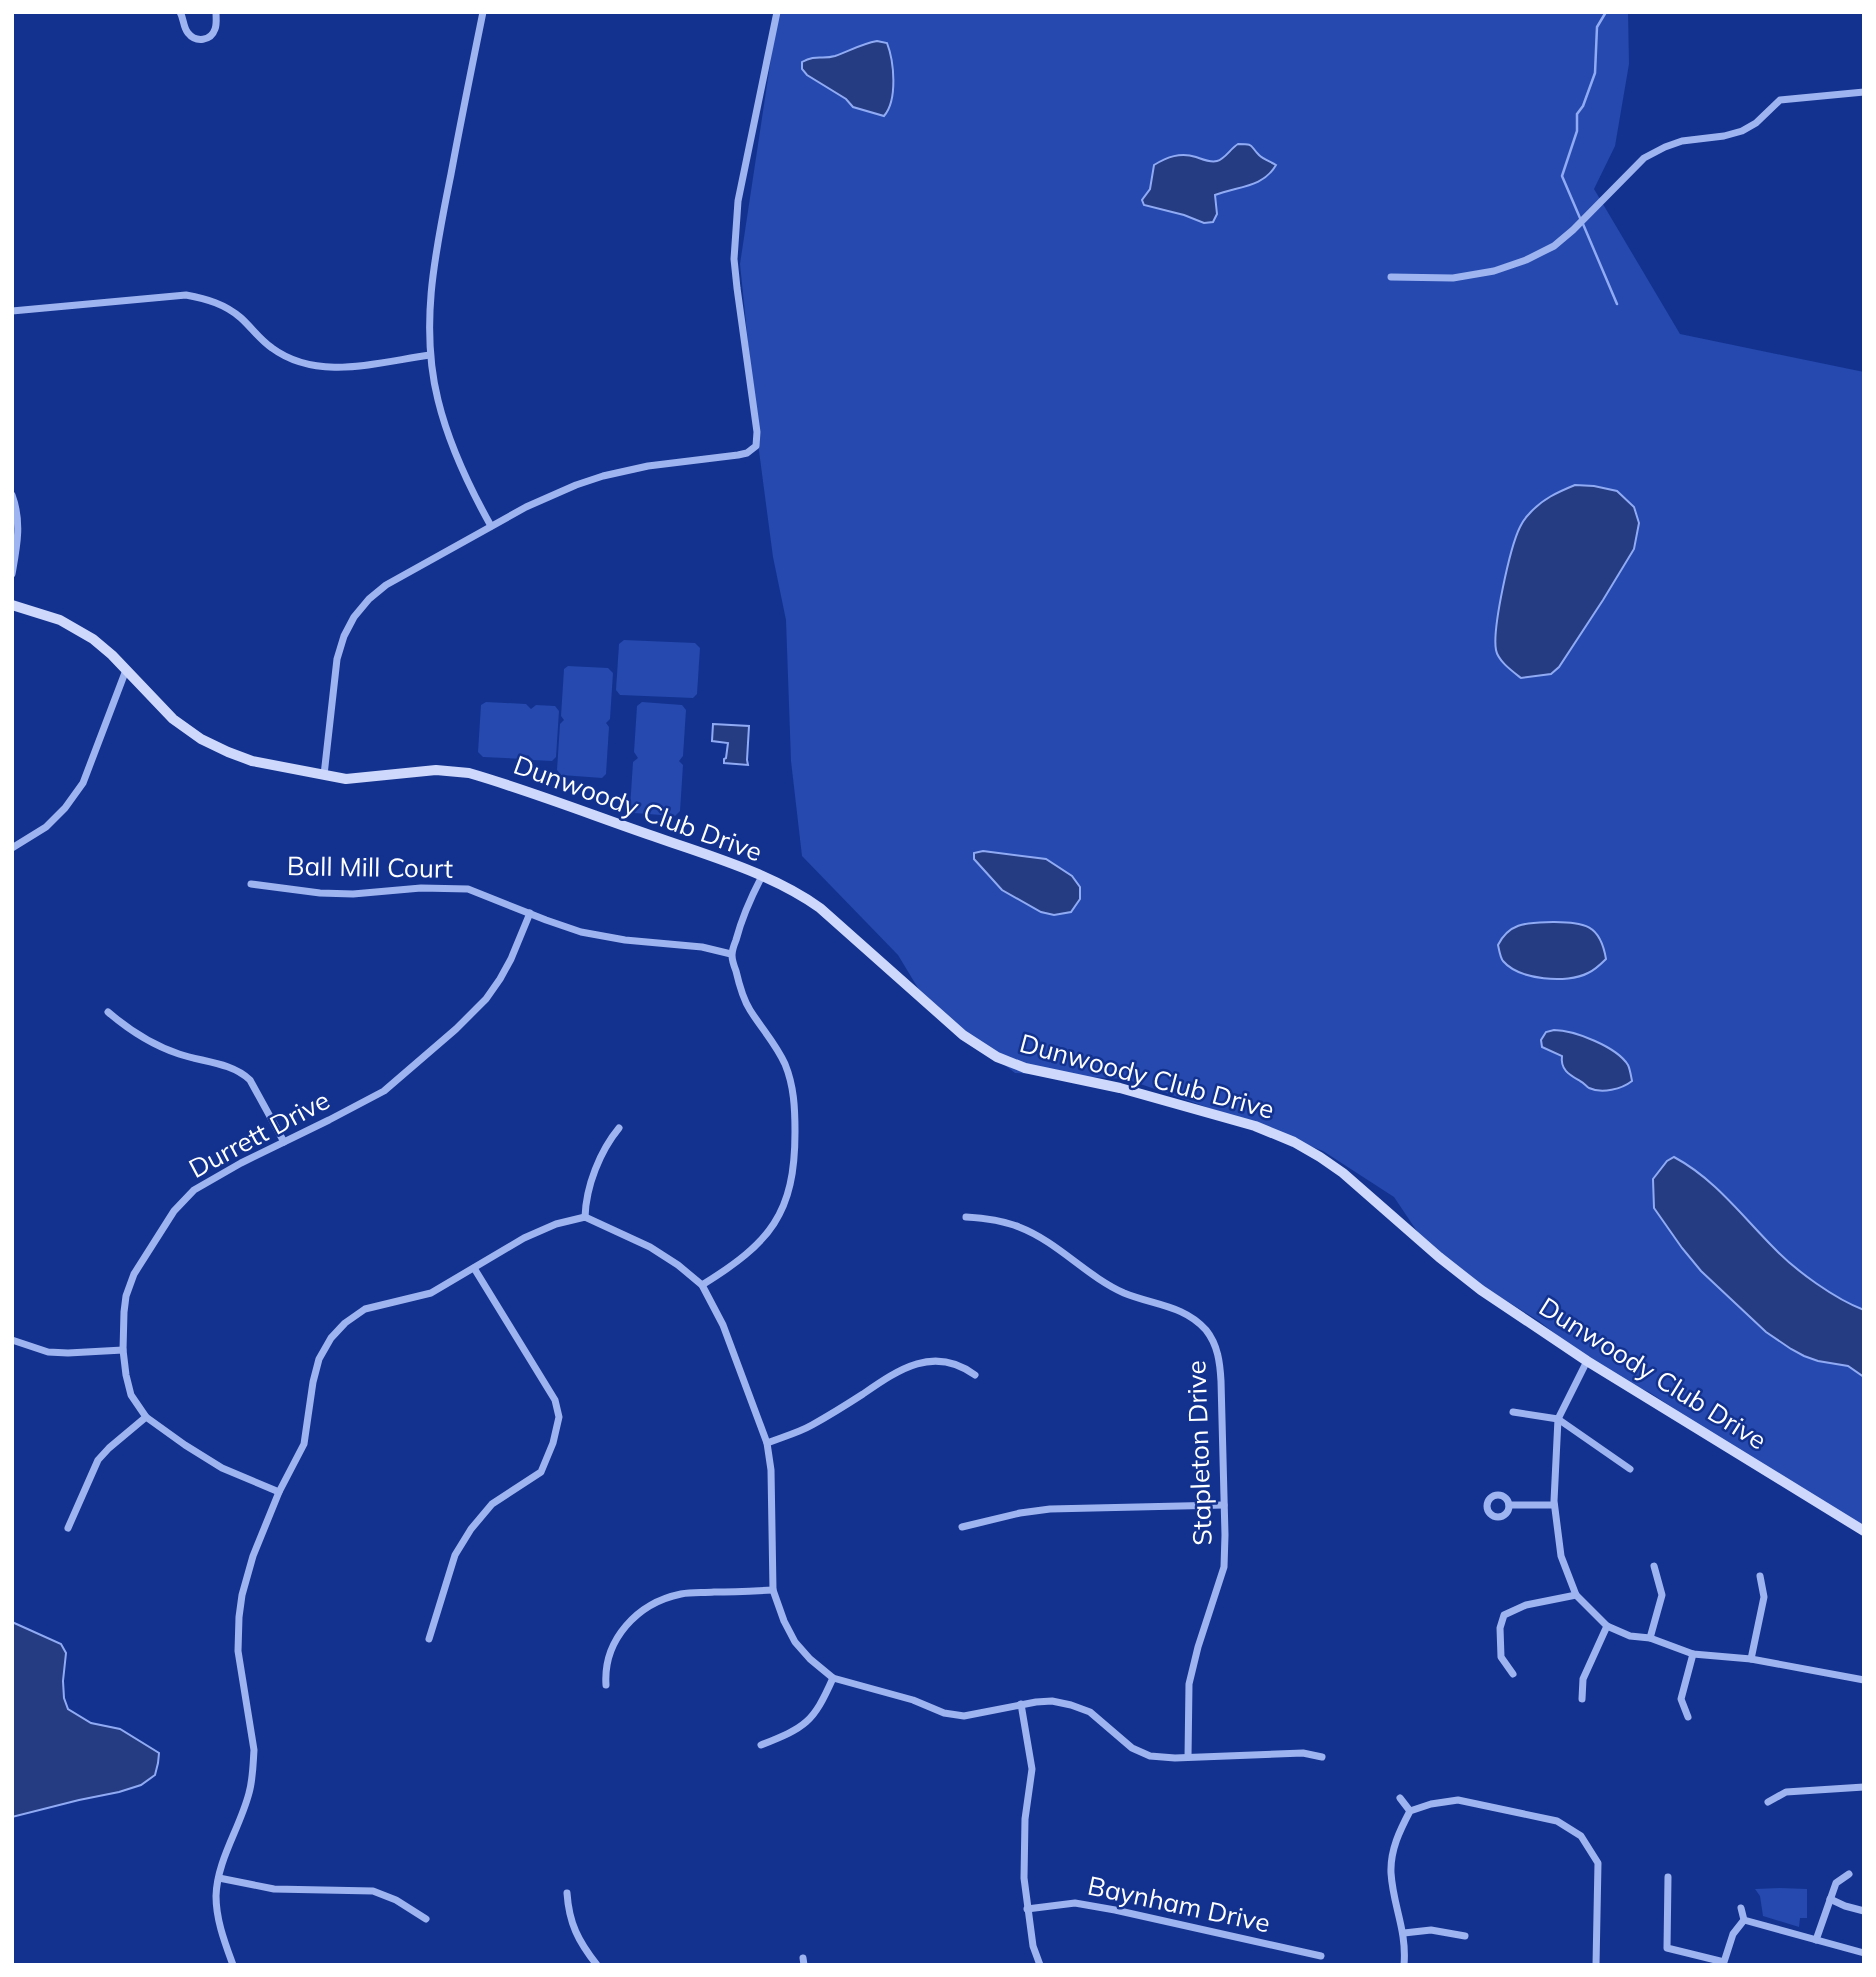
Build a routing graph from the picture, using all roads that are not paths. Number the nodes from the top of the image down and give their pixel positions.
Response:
1 (180, 12) edge
2 (216, 12) edge
3 (483, 12) edge
4 (776, 12) edge
5 (1864, 92) edge
6 (1391, 277) dead end
7 (12, 311) edge
8 (430, 355) junction
9 (12, 495) edge
10 (492, 526) junction
11 (12, 574) edge
12 (12, 605) edge
13 (126, 670) junction
14 (324, 775) junction
15 (12, 848) edge
16 (762, 876) junction
17 (251, 884) dead end
18 (530, 913) junction
19 (732, 954) junction
20 (107, 1012) dead end
21 (619, 1128) dead end
22 (284, 1142) junction
23 (585, 1217) junction
24 (966, 1217) dead end
25 (474, 1268) junction
26 (702, 1285) junction
27 (12, 1340) edge
28 (123, 1350) junction
29 (1587, 1361) junction
30 (975, 1375) dead end
31 (1513, 1412) dead end
32 (146, 1417) junction
33 (1558, 1419) junction
34 (767, 1443) junction
35 (1630, 1469) dead end
36 (279, 1492) junction
37 (1224, 1504) junction
38 (1509, 1505) dead end
39 (1554, 1505) junction
40 (962, 1527) dead end
41 (68, 1528) dead end
42 (1864, 1531) edge
43 (1654, 1566) dead end
44 (1760, 1576) dead end
45 (773, 1590) junction
46 (1576, 1595) junction
47 (1607, 1626) junction
48 (1650, 1638) junction
49 (429, 1639) dead end
50 (1693, 1654) junction
51 (1751, 1659) junction
52 (1513, 1674) dead end
53 (833, 1678) junction
54 (1864, 1680) edge
55 (606, 1685) dead end
56 (1582, 1699) dead end
57 (1021, 1704) junction
58 (1688, 1717) dead end
59 (761, 1745) dead end
60 (1188, 1757) junction
61 (1322, 1757) dead end
62 (1864, 1787) edge
63 (1399, 1798) dead end
64 (1768, 1802) dead end
65 (1410, 1811) junction
66 (1849, 1874) dead end
67 (1668, 1877) dead end
68 (219, 1878) junction
69 (567, 1893) dead end
70 (1830, 1899) junction
71 (1741, 1908) dead end
72 (1027, 1909) junction
73 (1864, 1912) edge
74 (426, 1919) dead end
75 (1744, 1920) junction
76 (1404, 1933) junction
77 (1465, 1936) dead end
78 (1816, 1940) junction
79 (1864, 1953) edge
80 (1321, 1956) dead end
81 (1724, 1962) junction
82 (233, 1965) edge
83 (597, 1965) edge
84 (1040, 1965) edge
85 (1404, 1965) edge
86 (1596, 1965) edge
87 (1734, 1965) edge

1 - 2 street
3 - 8 street
4 - 10 street
5 - 6 street
7 - 8 street
8 - 10 street
9 - 11 street
10 - 14 street
12 - 13 street, Dunwoody Club Drive
13 - 14 street, Dunwoody Club Drive
13 - 15 street
14 - 16 street, Dunwoody Club Drive
16 - 19 street
16 - 29 street, Dunwoody Club Drive
17 - 18 street, Ball Mill Court
18 - 19 street, Ball Mill Court
18 - 22 street, Durrett Drive
19 - 26 street
20 - 22 street
21 - 23 street
22 - 28 street, Durrett Drive
23 - 25 street
23 - 26 street
24 - 37 street, Stapleton Drive
25 - 36 street
25 - 49 street
26 - 34 street
27 - 28 street
28 - 32 street, Durrett Drive
29 - 33 street
29 - 42 street, Dunwoody Club Drive
30 - 34 street
31 - 33 street
32 - 36 street, Durrett Drive
32 - 41 street
33 - 35 street
33 - 39 street
34 - 45 street
36 - 68 street
37 - 40 street
37 - 60 street, Stapleton Drive
38 - 39 street
39 - 46 street
43 - 48 street
44 - 51 street
45 - 53 street
45 - 55 street
46 - 47 street
46 - 52 street
47 - 48 street
47 - 56 street
48 - 50 street
50 - 51 street
50 - 58 street
51 - 54 street
53 - 57 street
53 - 59 street
57 - 60 street
57 - 72 street
60 - 61 street
62 - 64 street
63 - 65 street
65 - 76 street
65 - 86 street
66 - 70 street
67 - 81 street
68 - 74 street
68 - 82 street
69 - 83 street
70 - 73 street
70 - 78 street
71 - 75 street
72 - 80 street, Baynham Drive
72 - 84 street
75 - 78 street
75 - 81 street
76 - 77 street
76 - 85 street
78 - 79 street
81 - 87 street

